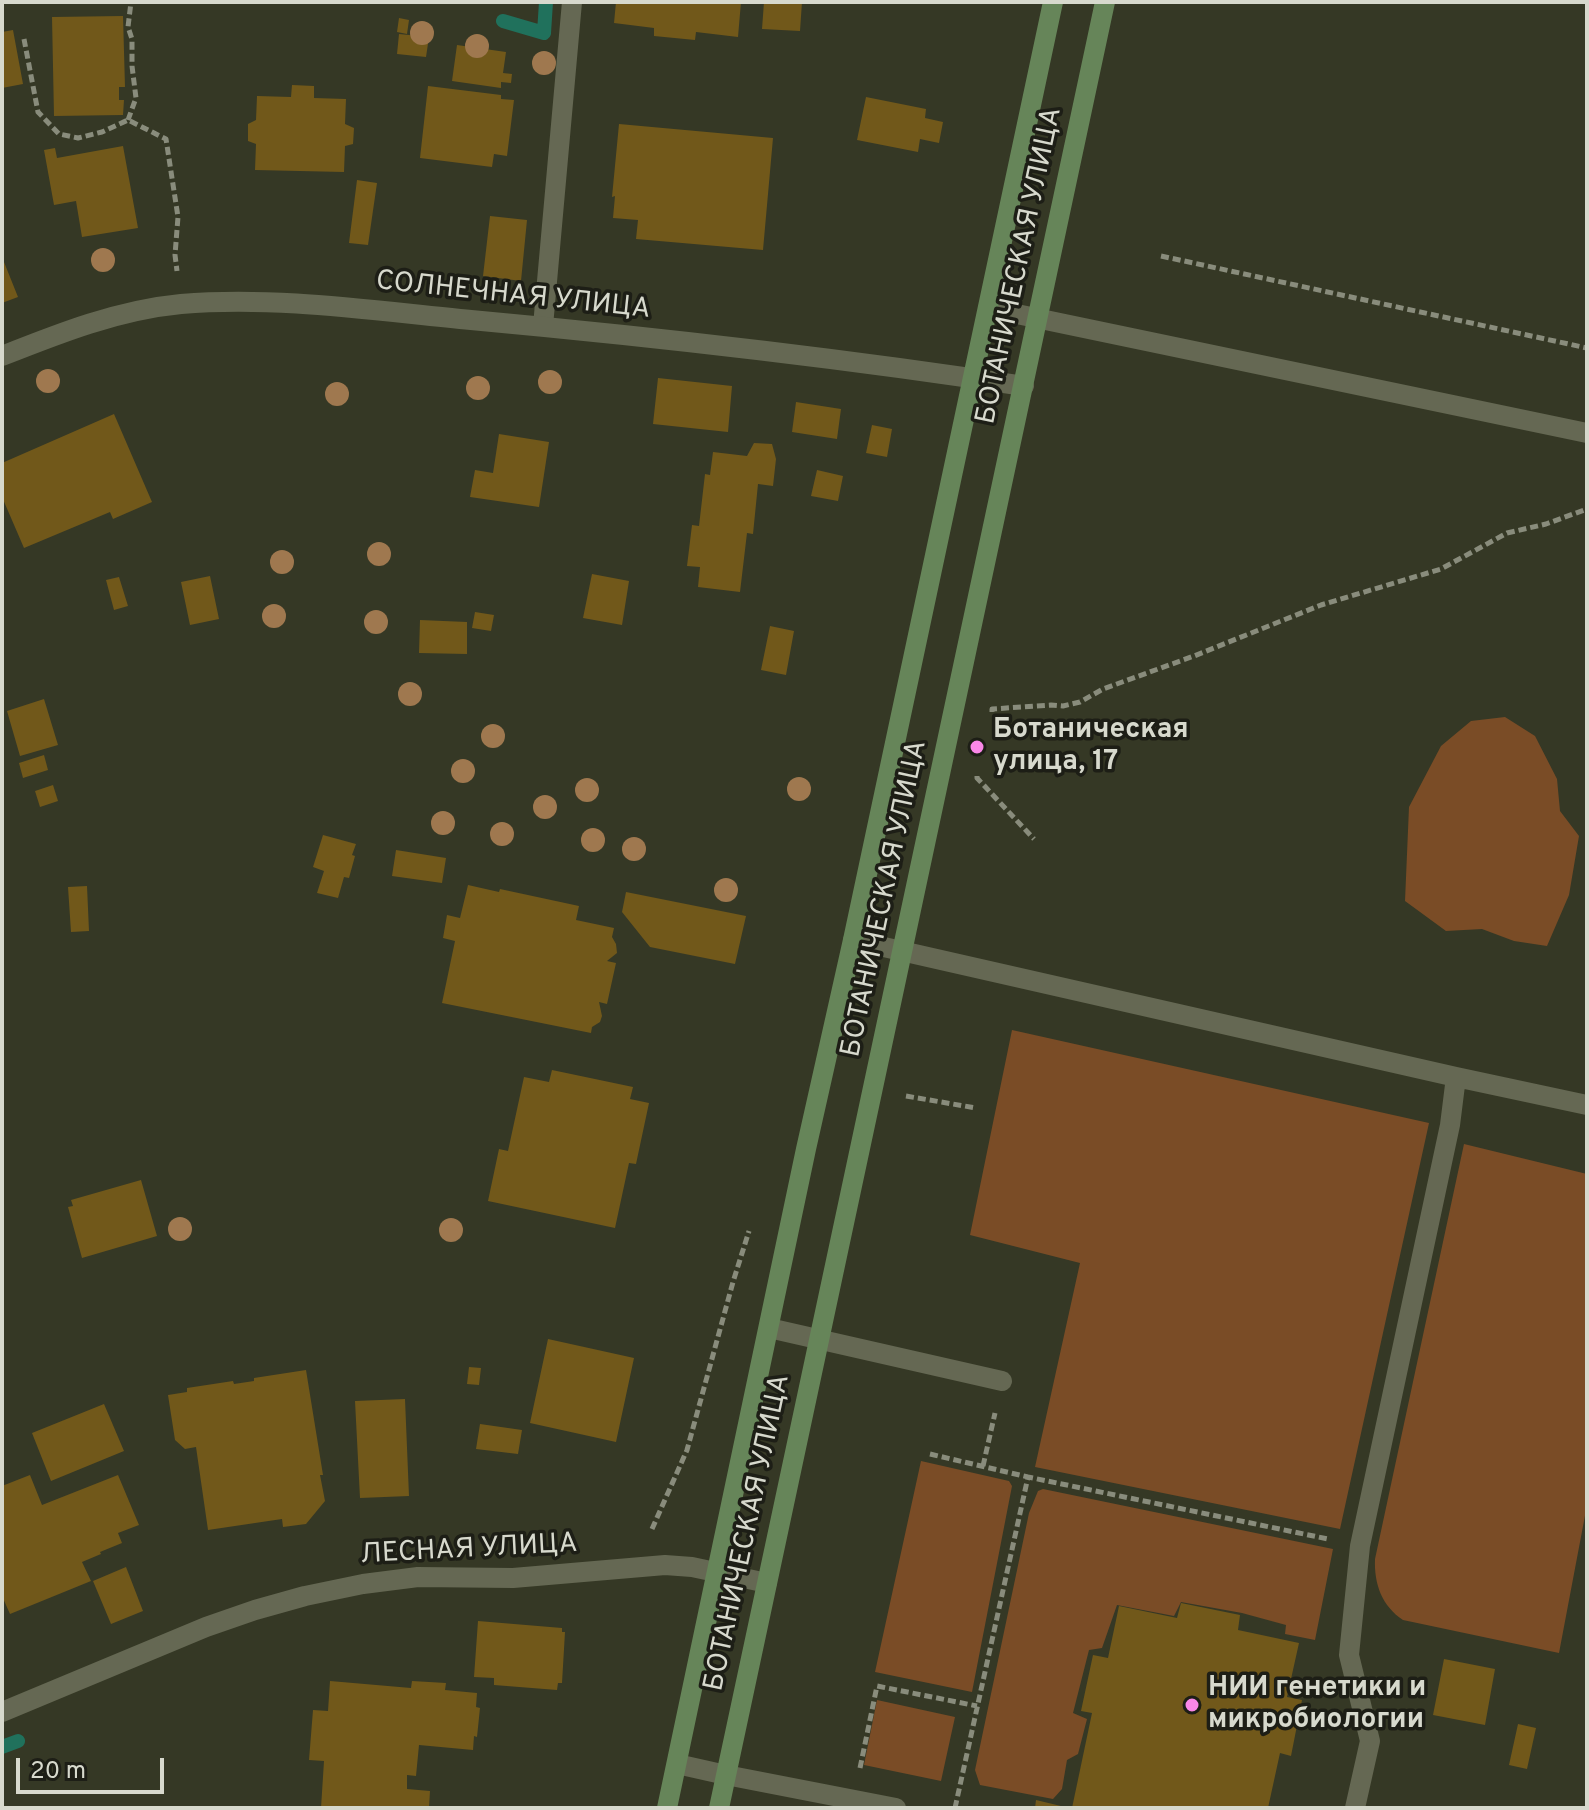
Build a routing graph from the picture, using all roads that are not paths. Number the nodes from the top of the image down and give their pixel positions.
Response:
1 (572, 2) edge
2 (1053, 2) edge
3 (1105, 2) edge
4 (988, 308) junction
5 (1038, 318) junction
6 (543, 326) junction
7 (2, 356) edge
8 (973, 378) junction
9 (1024, 386) junction
10 (1587, 433) edge
11 (853, 940) junction
12 (902, 951) junction
13 (1456, 1077) junction
14 (1587, 1105) edge
15 (769, 1328) junction
16 (819, 1339) junction
17 (1002, 1381) road end
18 (716, 1572) junction
19 (767, 1583) junction
20 (2, 1712) edge
21 (677, 1764) junction
22 (726, 1775) junction
23 (667, 1808) edge
24 (719, 1808) edge
25 (896, 1808) edge
26 (1355, 1808) edge

1 - 6 street
2 - 4 street, БОТАНИЧЕСКАЯ УЛИЦА
3 - 5 street, БОТАНИЧЕСКАЯ УЛИЦА
4 - 5 street
4 - 8 street, БОТАНИЧЕСКАЯ УЛИЦА
5 - 9 street, БОТАНИЧЕСКАЯ УЛИЦА
5 - 10 street
6 - 7 street, СОЛНЕЧНАЯ УЛИЦА
6 - 8 street, СОЛНЕЧНАЯ УЛИЦА
8 - 9 street, СОЛНЕЧНАЯ УЛИЦА
8 - 11 street, БОТАНИЧЕСКАЯ УЛИЦА
9 - 12 street, БОТАНИЧЕСКАЯ УЛИЦА
11 - 12 street
11 - 15 street, БОТАНИЧЕСКАЯ УЛИЦА
12 - 13 street
12 - 16 street, БОТАНИЧЕСКАЯ УЛИЦА
13 - 14 street
13 - 26 street
15 - 16 street
15 - 18 street, БОТАНИЧЕСКАЯ УЛИЦА
16 - 17 street
16 - 19 street, БОТАНИЧЕСКАЯ УЛИЦА
18 - 19 street, ЛЕСНАЯ УЛИЦА
18 - 20 street, ЛЕСНАЯ УЛИЦА
18 - 21 street, БОТАНИЧЕСКАЯ УЛИЦА
19 - 22 street, БОТАНИЧЕСКАЯ УЛИЦА
21 - 22 street
21 - 23 street, БОТАНИЧЕСКАЯ УЛИЦА
22 - 24 street, БОТАНИЧЕСКАЯ УЛИЦА
22 - 25 street

